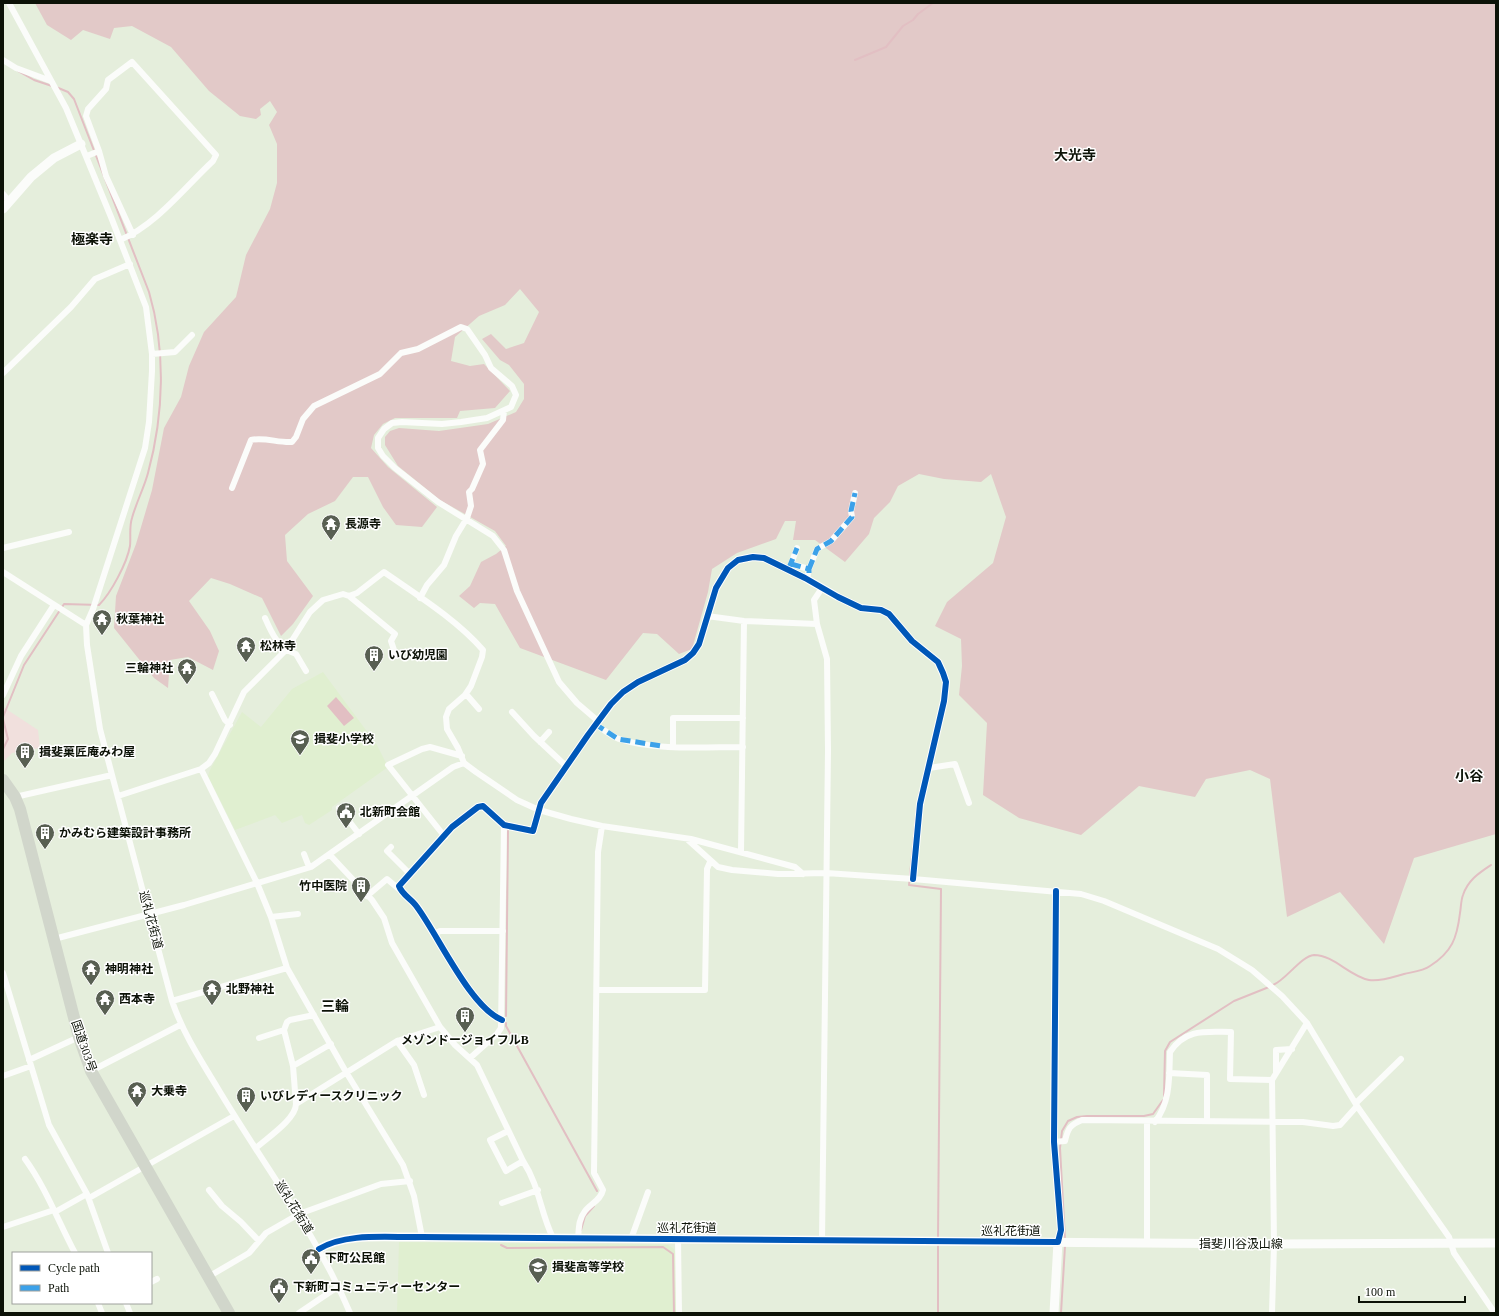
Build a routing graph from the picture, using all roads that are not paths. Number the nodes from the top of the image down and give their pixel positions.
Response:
1 (9, 3) edge
2 (3, 60) edge
3 (51, 81) junction
4 (81, 144) junction
5 (99, 151) junction
6 (86, 156) junction
7 (5, 201) edge
8 (133, 234) junction
9 (120, 240) junction
10 (130, 264) junction
11 (192, 335) dead end
12 (152, 354) junction
13 (3, 372) edge
14 (504, 411) junction
15 (232, 488) dead end
16 (855, 493) dead end
17 (465, 520) junction
18 (69, 532) dead end
19 (3, 548) edge
20 (796, 548) dead end
21 (789, 567) junction
22 (809, 569) junction
23 (3, 572) edge
24 (807, 579) junction
25 (822, 588) junction
26 (349, 596) junction
27 (420, 598) junction
28 (55, 605) junction
29 (707, 616) junction
30 (265, 618) dead end
31 (744, 621) junction
32 (817, 624) junction
33 (86, 625) junction
34 (286, 650) junction
35 (396, 656) dead end
36 (306, 671) dead end
37 (212, 694) dead end
38 (466, 694) junction
39 (3, 695) edge
40 (479, 710) dead end
41 (512, 712) dead end
42 (743, 718) junction
43 (596, 723) junction
44 (230, 725) junction
45 (549, 732) dead end
46 (540, 742) junction
47 (673, 746) junction
48 (743, 747) junction
49 (462, 756) junction
50 (464, 763) junction
51 (566, 766) junction
52 (201, 768) junction
53 (929, 768) junction
54 (112, 775) junction
55 (3, 780) edge
56 (118, 796) junction
57 (412, 796) junction
58 (9, 798) edge
59 (969, 803) dead end
60 (339, 808) dead end
61 (539, 810) junction
62 (504, 825) junction
63 (602, 826) junction
64 (360, 834) junction
65 (445, 837) junction
66 (688, 840) junction
67 (391, 847) dead end
68 (742, 852) junction
69 (304, 854) dead end
70 (330, 855) junction
71 (710, 862) dead end
72 (309, 867) junction
73 (826, 873) junction
74 (410, 874) junction
75 (803, 874) junction
76 (913, 879) junction
77 (257, 883) junction
78 (400, 890) junction
79 (1056, 891) junction
80 (367, 896) junction
81 (149, 914) junction
82 (298, 914) dead end
83 (271, 917) junction
84 (503, 931) junction
85 (434, 934) junction
86 (54, 939) junction
87 (287, 968) junction
88 (3, 973) edge
89 (597, 990) junction
90 (172, 1002) junction
91 (314, 1015) junction
92 (502, 1020) junction
93 (1307, 1024) junction
94 (180, 1025) junction
95 (440, 1027) junction
96 (284, 1030) junction
97 (79, 1037) junction
98 (259, 1038) dead end
99 (397, 1041) junction
100 (331, 1044) junction
101 (1292, 1049) junction
102 (470, 1058) junction
103 (1401, 1058) dead end
104 (30, 1063) junction
105 (293, 1066) junction
106 (91, 1071) junction
107 (346, 1072) junction
108 (1169, 1073) junction
109 (1276, 1073) junction
110 (3, 1076) edge
111 (1272, 1080) junction
112 (424, 1096) dead end
113 (296, 1104) junction
114 (1356, 1104) junction
115 (234, 1116) junction
116 (1207, 1121) junction
117 (1147, 1122) junction
118 (1155, 1122) junction
119 (1273, 1122) junction
120 (508, 1131) junction
121 (1054, 1142) junction
122 (256, 1148) junction
123 (24, 1159) dead end
124 (523, 1161) junction
125 (145, 1166) junction
126 (410, 1181) junction
127 (208, 1190) dead end
128 (538, 1190) junction
129 (648, 1192) dead end
130 (88, 1196) junction
131 (502, 1203) dead end
132 (54, 1211) junction
133 (299, 1214) junction
134 (3, 1226) edge
135 (422, 1237) junction
136 (553, 1238) junction
137 (578, 1239) junction
138 (631, 1239) junction
139 (678, 1239) junction
140 (822, 1240) junction
141 (259, 1241) junction
142 (1058, 1242) junction
143 (1147, 1243) junction
144 (1496, 1243) edge
145 (1274, 1244) junction
146 (1453, 1245) junction
147 (319, 1249) junction
148 (74, 1252) edge
149 (108, 1252) edge
150 (208, 1277) junction
151 (339, 1286) junction
152 (1495, 1312) edge
153 (229, 1313) edge
154 (299, 1313) edge
155 (350, 1313) edge
156 (679, 1313) edge
157 (1054, 1313) edge
158 (1272, 1313) edge

1 - 3 street
2 - 3 street
3 - 4 street
4 - 6 street
4 - 7 street
5 - 6 street
5 - 8 street
5 - 8 street
6 - 9 street
8 - 9 street
9 - 10 street
10 - 12 street
10 - 13 street
11 - 12 street
12 - 33 street
14 - 15 street
14 - 17 street
14 - 17 street
16 - 22 street
17 - 27 street
17 - 43 street
18 - 19 street
20 - 21 street
21 - 22 street
21 - 24 street
21 - 29 street
22 - 24 street
23 - 28 street
24 - 25 street
25 - 32 street
25 - 53 street
26 - 27 street
26 - 34 street
26 - 35 street
27 - 38 street
28 - 33 street
28 - 39 street
29 - 31 street
29 - 43 street
30 - 34 street
31 - 32 street
31 - 42 street
32 - 73 street
33 - 54 street, 巡礼花街道
34 - 36 street
34 - 44 street
37 - 44 street
38 - 40 street
38 - 49 street
41 - 46 street
42 - 47 street
42 - 48 street
43 - 47 street
43 - 51 street
44 - 52 street
45 - 46 street
46 - 51 street
47 - 48 street
48 - 68 street
49 - 50 street
49 - 57 street
50 - 57 street
50 - 61 street
51 - 61 street
52 - 56 street
52 - 77 street
53 - 59 street
53 - 76 street
54 - 56 street, 巡礼花街道
54 - 58 street
55 - 58 highway, 国道303号
56 - 81 street, 巡礼花街道
57 - 64 street
57 - 65 street
58 - 86 highway, 国道303号
60 - 64 street
61 - 62 street
61 - 63 street
62 - 65 street
62 - 84 street
63 - 66 street
63 - 89 street
64 - 70 street
65 - 74 street
66 - 68 street
66 - 75 street
67 - 74 street
68 - 75 street
69 - 72 street
70 - 72 street
70 - 80 street
71 - 89 street
72 - 77 street
73 - 75 street
73 - 76 street
73 - 140 street
74 - 78 street
76 - 79 street
77 - 81 street
77 - 83 street
78 - 80 street
78 - 85 street
79 - 93 street
79 - 121 street
80 - 95 street
81 - 86 street
81 - 90 street, 巡礼花街道
82 - 83 street
83 - 87 street
84 - 85 street
84 - 92 street
85 - 92 street
86 - 97 highway, 国道303号
87 - 90 street
87 - 91 street
88 - 104 street
89 - 137 street
90 - 94 street, 巡礼花街道
91 - 96 street
91 - 100 street
92 - 102 street
93 - 101 street
93 - 114 street
94 - 106 street
94 - 115 street, 巡礼花街道
95 - 99 street
95 - 102 street
96 - 98 street
96 - 105 street
97 - 104 street
97 - 106 highway, 国道303号
99 - 107 street
99 - 112 street
100 - 105 street
100 - 107 street
101 - 109 street
101 - 109 street
102 - 120 street
103 - 114 street
104 - 110 street
104 - 130 street
105 - 113 street
106 - 125 highway, 国道303号
107 - 113 street
107 - 126 street
108 - 111 street
108 - 116 street
108 - 118 street
109 - 111 street
111 - 119 street
113 - 122 street
114 - 119 street
114 - 146 street
115 - 122 street, 巡礼花街道
115 - 125 street
116 - 118 street
116 - 119 street
117 - 118 street
117 - 121 street
117 - 143 street
119 - 145 street
120 - 124 street
120 - 124 street
121 - 142 street
122 - 133 street, 巡礼花街道
123 - 132 street
124 - 128 street
125 - 130 street
125 - 150 highway, 国道303号
126 - 133 street
126 - 135 street
127 - 141 street
128 - 131 street
128 - 136 street
129 - 138 street
130 - 132 street
130 - 149 street
132 - 134 street
132 - 148 street
133 - 141 street
133 - 147 street, 巡礼花街道
135 - 136 street, 巡礼花街道
135 - 147 street, 巡礼花街道
136 - 137 street, 巡礼花街道
137 - 138 street, 巡礼花街道
138 - 139 street, 巡礼花街道
139 - 140 street, 巡礼花街道
139 - 156 street
140 - 142 street, 巡礼花街道
141 - 150 street
142 - 143 street, 揖斐川谷汲山線
142 - 157 street
143 - 145 street, 揖斐川谷汲山線
144 - 146 street, 揖斐川谷汲山線
145 - 146 street, 揖斐川谷汲山線
145 - 158 street
146 - 152 street
147 - 151 street
150 - 153 highway, 国道303号
151 - 154 street
151 - 155 street

